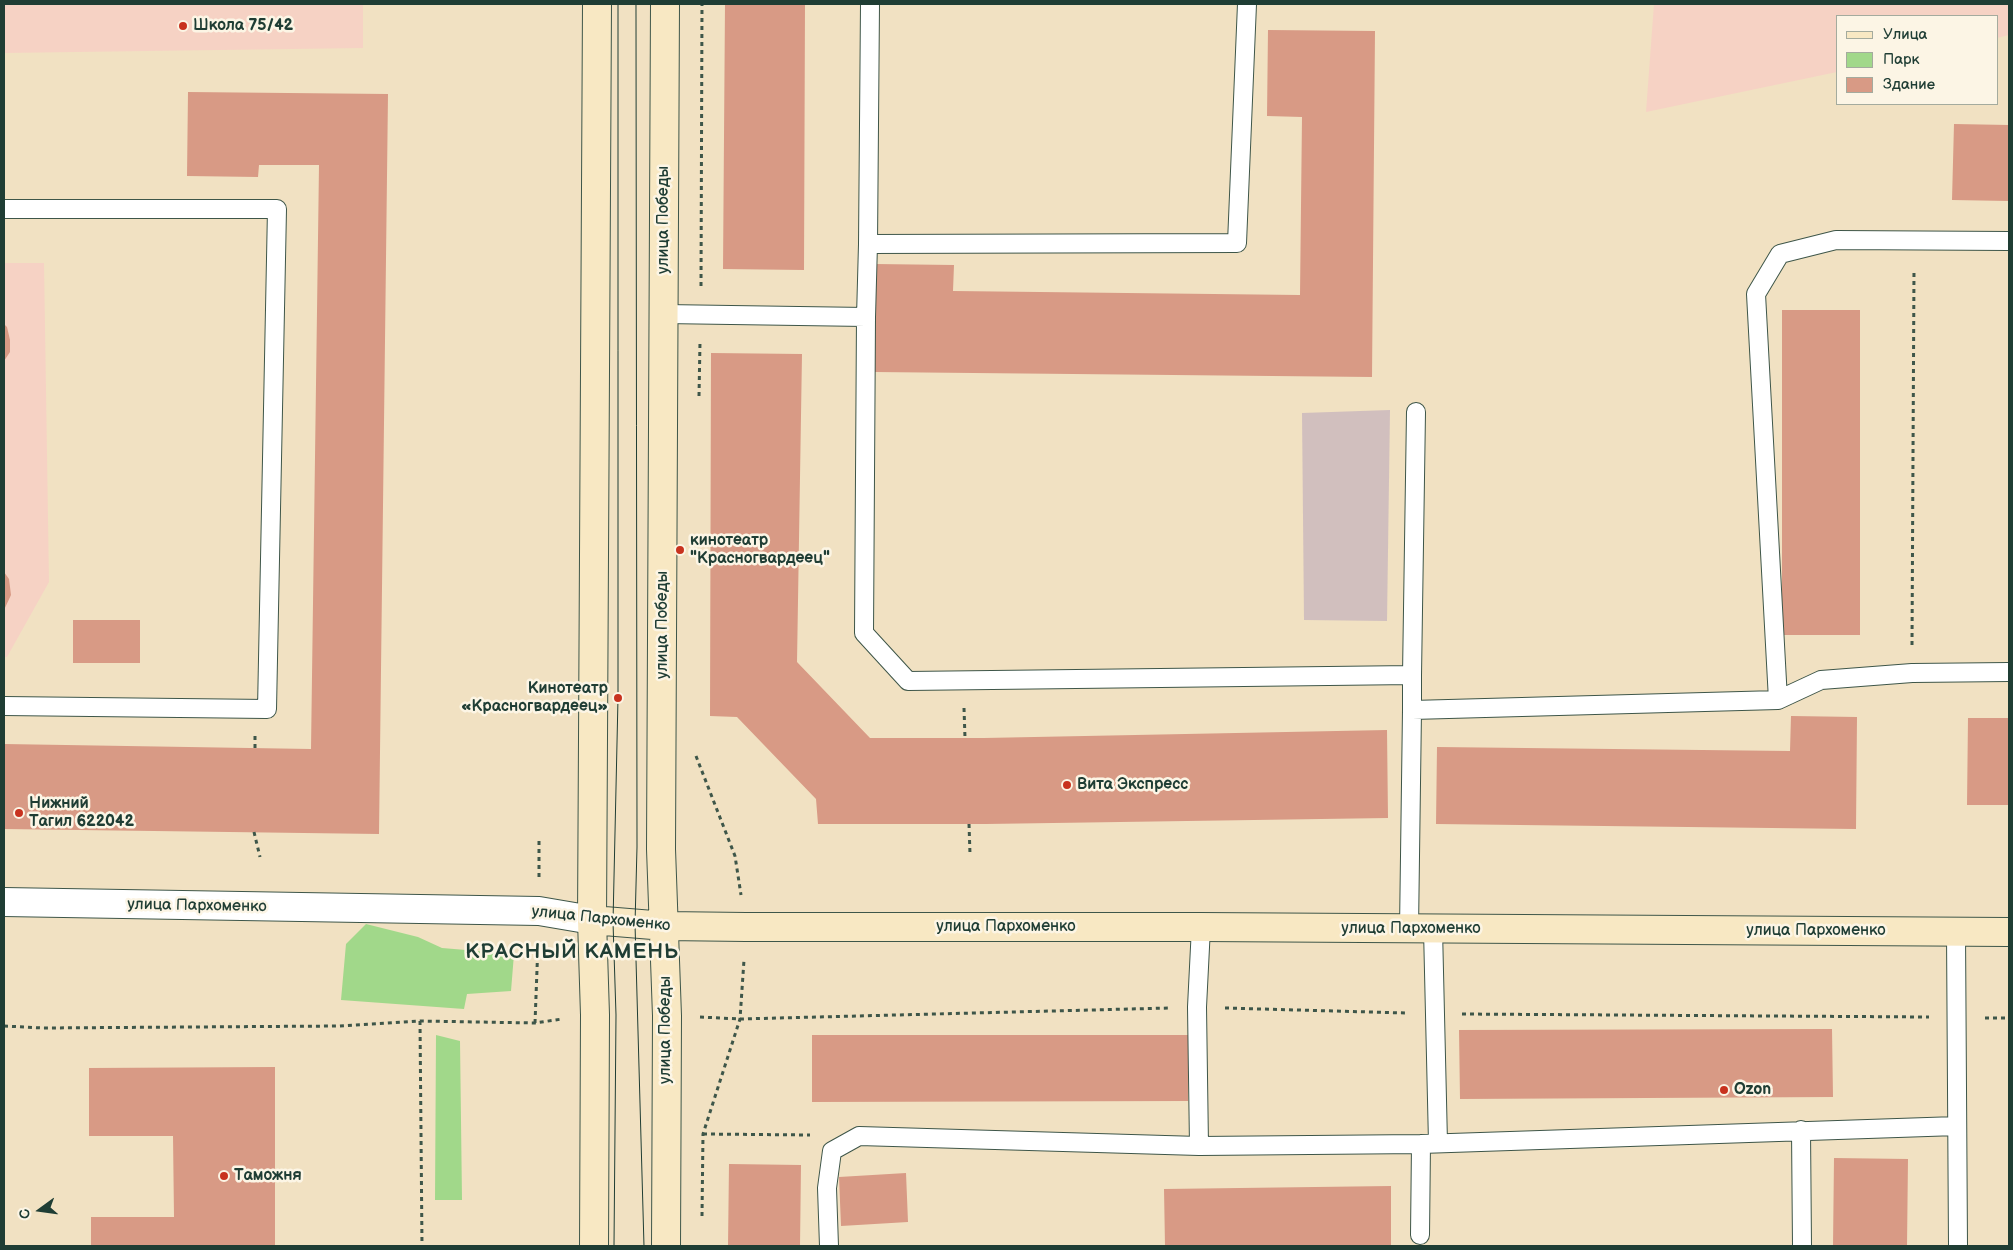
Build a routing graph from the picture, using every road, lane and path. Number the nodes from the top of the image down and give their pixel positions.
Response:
1 (597, 4) edge
2 (665, 4) edge
3 (702, 4) edge
4 (870, 4) edge
5 (1247, 4) edge
6 (4, 210) edge
7 (1914, 241) junction
8 (2009, 241) edge
9 (868, 244) junction
10 (664, 314) junction
11 (701, 315) junction
12 (866, 317) junction
13 (699, 404) dead end
14 (1416, 412) dead end
15 (2009, 672) edge
16 (1912, 674) junction
17 (1412, 675) junction
18 (1778, 700) junction
19 (4, 706) edge
20 (1412, 710) junction
21 (696, 755) dead end
22 (969, 824) dead end
23 (254, 832) dead end
24 (970, 854) dead end
25 (260, 857) dead end
26 (4, 902) edge
27 (592, 920) junction
28 (665, 926) junction
29 (746, 927) junction
30 (1201, 927) junction
31 (1421, 929) junction
32 (1956, 932) junction
33 (2009, 932) edge
34 (1197, 1007) junction
35 (1434, 1013) junction
36 (594, 1015) junction
37 (667, 1016) junction
38 (740, 1018) junction
39 (1956, 1018) junction
40 (2009, 1018) edge
41 (420, 1021) junction
42 (4, 1026) edge
43 (1957, 1126) junction
44 (1801, 1130) junction
45 (703, 1134) junction
46 (859, 1136) junction
47 (1430, 1144) junction
48 (1199, 1146) junction
49 (702, 1218) dead end
50 (1420, 1235) dead end
51 (422, 1246) edge
52 (594, 1246) edge
53 (666, 1246) edge
54 (829, 1246) edge
55 (1802, 1246) edge
56 (1958, 1246) edge

1 - 27 main road
2 - 10 main road, улица Победы
3 - 11 path
4 - 9 lane
5 - 9 lane
6 - 19 lane
7 - 8 lane
7 - 16 path
7 - 18 lane
9 - 12 lane
10 - 11 lane
10 - 28 main road, улица Победы
11 - 12 lane
11 - 13 path
12 - 17 lane
14 - 17 lane
15 - 16 lane
16 - 18 lane
17 - 20 lane
18 - 20 lane
20 - 31 lane
21 - 29 path
22 - 24 path
23 - 25 path
26 - 27 street, улица Пархоменко
27 - 28 main road, улица Пархоменко
27 - 36 main road
28 - 29 main road, улица Пархоменко
28 - 37 main road, улица Победы
29 - 30 main road, улица Пархоменко
29 - 38 path
30 - 31 main road, улица Пархоменко
30 - 34 lane
31 - 32 main road, улица Пархоменко
31 - 35 lane
32 - 33 main road, улица Пархоменко
32 - 39 lane
34 - 35 path
34 - 38 path
34 - 48 lane
35 - 39 path
35 - 47 lane
36 - 41 path
36 - 52 main road
37 - 38 path
37 - 53 main road, улица Победы
38 - 45 path
39 - 40 path
39 - 43 lane
41 - 42 path
41 - 51 path
43 - 44 lane
43 - 56 lane
44 - 47 lane
44 - 55 lane
45 - 46 path
45 - 49 path
46 - 48 lane
46 - 54 lane
47 - 48 lane
47 - 50 lane

